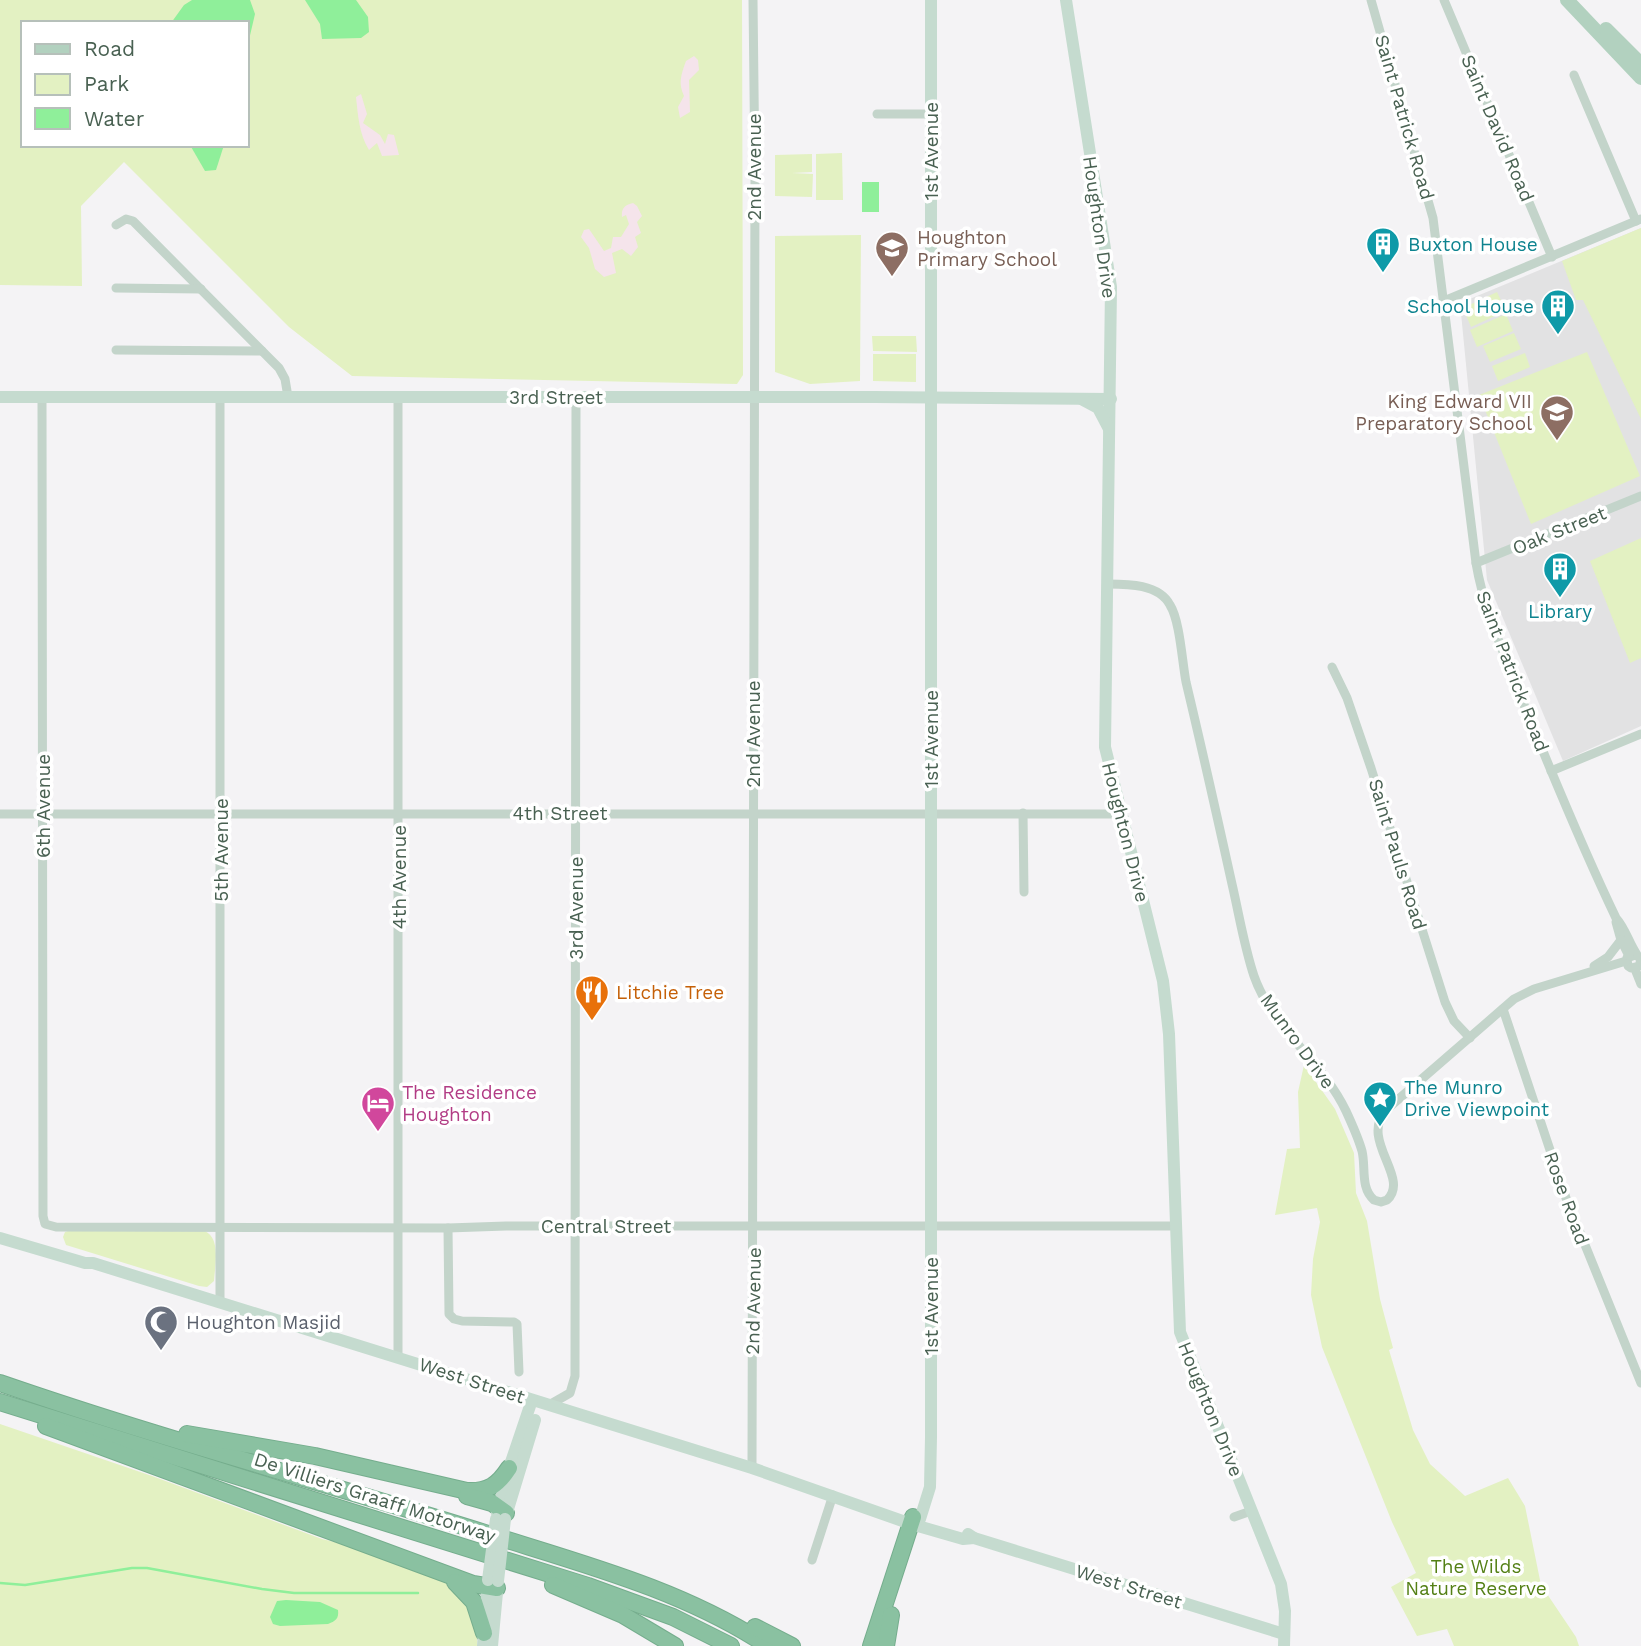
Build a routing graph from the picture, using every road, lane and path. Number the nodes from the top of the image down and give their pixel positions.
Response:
1 (753, 0) edge
2 (931, 0) edge
3 (1066, 0) edge
4 (1371, 0) edge
5 (1444, 0) edge
6 (1567, 0) edge
7 (1579, 0) edge
8 (1641, 64) edge
9 (1574, 75) dead end
10 (1641, 78) edge
11 (877, 114) dead end
12 (931, 114) junction
13 (1638, 220) edge
14 (116, 225) dead end
15 (1552, 257) junction
16 (116, 288) dead end
17 (201, 289) junction
18 (1444, 301) junction
19 (116, 351) dead end
20 (262, 351) junction
21 (0, 397) edge
22 (42, 397) junction
23 (220, 397) junction
24 (288, 397) junction
25 (398, 397) junction
26 (576, 397) junction
27 (753, 397) junction
28 (931, 397) junction
29 (1076, 397) junction
30 (1111, 399) junction
31 (1110, 431) junction
32 (1641, 496) edge
33 (1476, 563) junction
34 (1108, 584) junction
35 (1332, 667) dead end
36 (1641, 734) edge
37 (1551, 771) junction
38 (576, 813) junction
39 (752, 813) junction
40 (931, 813) junction
41 (1023, 813) junction
42 (0, 814) edge
43 (43, 814) junction
44 (221, 814) junction
45 (399, 814) junction
46 (1121, 814) junction
47 (1024, 892) dead end
48 (1616, 918) junction
49 (1621, 940) junction
50 (1636, 962) edge
51 (1577, 976) junction
52 (1641, 984) edge
53 (1503, 1009) junction
54 (1469, 1038) junction
55 (43, 1216) joint
56 (221, 1226) junction
57 (399, 1226) junction
58 (576, 1226) junction
59 (754, 1226) junction
60 (931, 1226) junction
61 (1175, 1226) junction
62 (448, 1228) junction
63 (0, 1233) edge
64 (220, 1302) junction
65 (398, 1356) junction
66 (519, 1372) dead end
67 (0, 1383) edge
68 (1641, 1383) edge
69 (540, 1402) junction
70 (7, 1404) edge
71 (160, 1434) junction
72 (309, 1456) junction
73 (509, 1468) junction
74 (752, 1468) junction
75 (833, 1495) junction
76 (1251, 1511) junction
77 (501, 1514) junction
78 (1234, 1517) dead end
79 (916, 1522) junction
80 (812, 1560) dead end
81 (520, 1564) junction
82 (442, 1572) junction
83 (493, 1584) junction
84 (716, 1617) junction
85 (1284, 1640) edge
86 (486, 1642) edge
87 (676, 1646) edge
88 (731, 1646) edge
89 (768, 1646) edge
90 (792, 1646) edge
91 (871, 1646) edge
92 (886, 1646) edge

1 - 27 street, 2nd Avenue
2 - 12 main road, 1st Avenue
3 - 30 main road, Houghton Drive
4 - 18 street, Saint Patrick Road
5 - 15 street, Saint David Road
6 - 10 main road
7 - 8 main road
9 - 13 street
11 - 12 street
12 - 28 main road, 1st Avenue
13 - 15 street
14 - 17 street
15 - 18 street
16 - 17 street
17 - 20 street
18 - 33 street, Saint Patrick Road
19 - 20 street
20 - 24 street
21 - 22 main road, 3rd Street
22 - 23 main road, 3rd Street
22 - 43 street, 6th Avenue
23 - 24 main road, 3rd Street
23 - 44 street, 5th Avenue
24 - 25 main road, 3rd Street
25 - 26 main road, 3rd Street
25 - 45 street, 4th Avenue
26 - 27 main road, 3rd Street
26 - 38 street, 3rd Avenue
27 - 28 main road, 3rd Street
27 - 39 street, 2nd Avenue
28 - 29 main road, 3rd Street
28 - 40 main road, 1st Avenue
29 - 30 main road, 3rd Street
29 - 31 main road
30 - 31 main road, Houghton Drive
31 - 34 main road, Houghton Drive
32 - 33 street, Oak Street
33 - 37 street, Saint Patrick Road
34 - 46 main road, Houghton Drive
34 - 54 street, Munro Drive
35 - 54 street, Saint Pauls Road
36 - 37 street
37 - 48 street, Saint Patrick Road
38 - 39 street, 4th Street
38 - 45 street, 4th Street
38 - 58 street, 3rd Avenue
39 - 40 street, 4th Street
39 - 59 street, 2nd Avenue
40 - 41 street, 4th Street
40 - 60 main road, 1st Avenue
41 - 46 street, 4th Street
41 - 47 street
42 - 43 street, 4th Street
43 - 44 street, 4th Street
43 - 55 street, 6th Avenue
44 - 45 street, 4th Street
44 - 56 street, 5th Avenue
45 - 57 street, 4th Avenue
46 - 61 main road, Houghton Drive
48 - 49 street, Saint Patrick Road
48 - 50 street, Saint Patrick Road
49 - 50 street, Saint Patrick Road
49 - 51 street
50 - 51 street
50 - 52 street, Saint Patrick Road
51 - 53 street, Munro Drive
53 - 54 street, Munro Drive
53 - 68 street, Rose Road
55 - 56 street, Central Street
56 - 57 street, Central Street
56 - 64 street, 5th Avenue
57 - 62 street, Central Street
57 - 65 street, 4th Avenue
58 - 59 street, Central Street
58 - 62 street, Central Street
58 - 69 street, 3rd Avenue
59 - 60 street, Central Street
59 - 74 street, 2nd Avenue
60 - 61 street, Central Street
60 - 79 main road, 1st Avenue
61 - 76 main road, Houghton Drive
62 - 66 street
63 - 64 main road, West Street
64 - 65 main road, West Street
65 - 69 main road, West Street
67 - 71 highway
69 - 73 main road
69 - 74 main road, West Street
69 - 77 main road
70 - 81 highway, De Villiers Graaff Motorway
70 - 82 highway
71 - 72 highway
71 - 84 highway
72 - 73 highway
72 - 77 highway
73 - 77 main road
74 - 75 main road, West Street
75 - 79 main road, West Street
75 - 80 street
76 - 78 street
76 - 85 main road, Houghton Drive
77 - 83 main road, bridge
79 - 85 main road, West Street
79 - 91 highway
79 - 92 highway
81 - 87 highway
81 - 88 highway, De Villiers Graaff Motorway
82 - 83 highway
82 - 86 highway
83 - 86 main road
84 - 89 highway
84 - 90 highway

